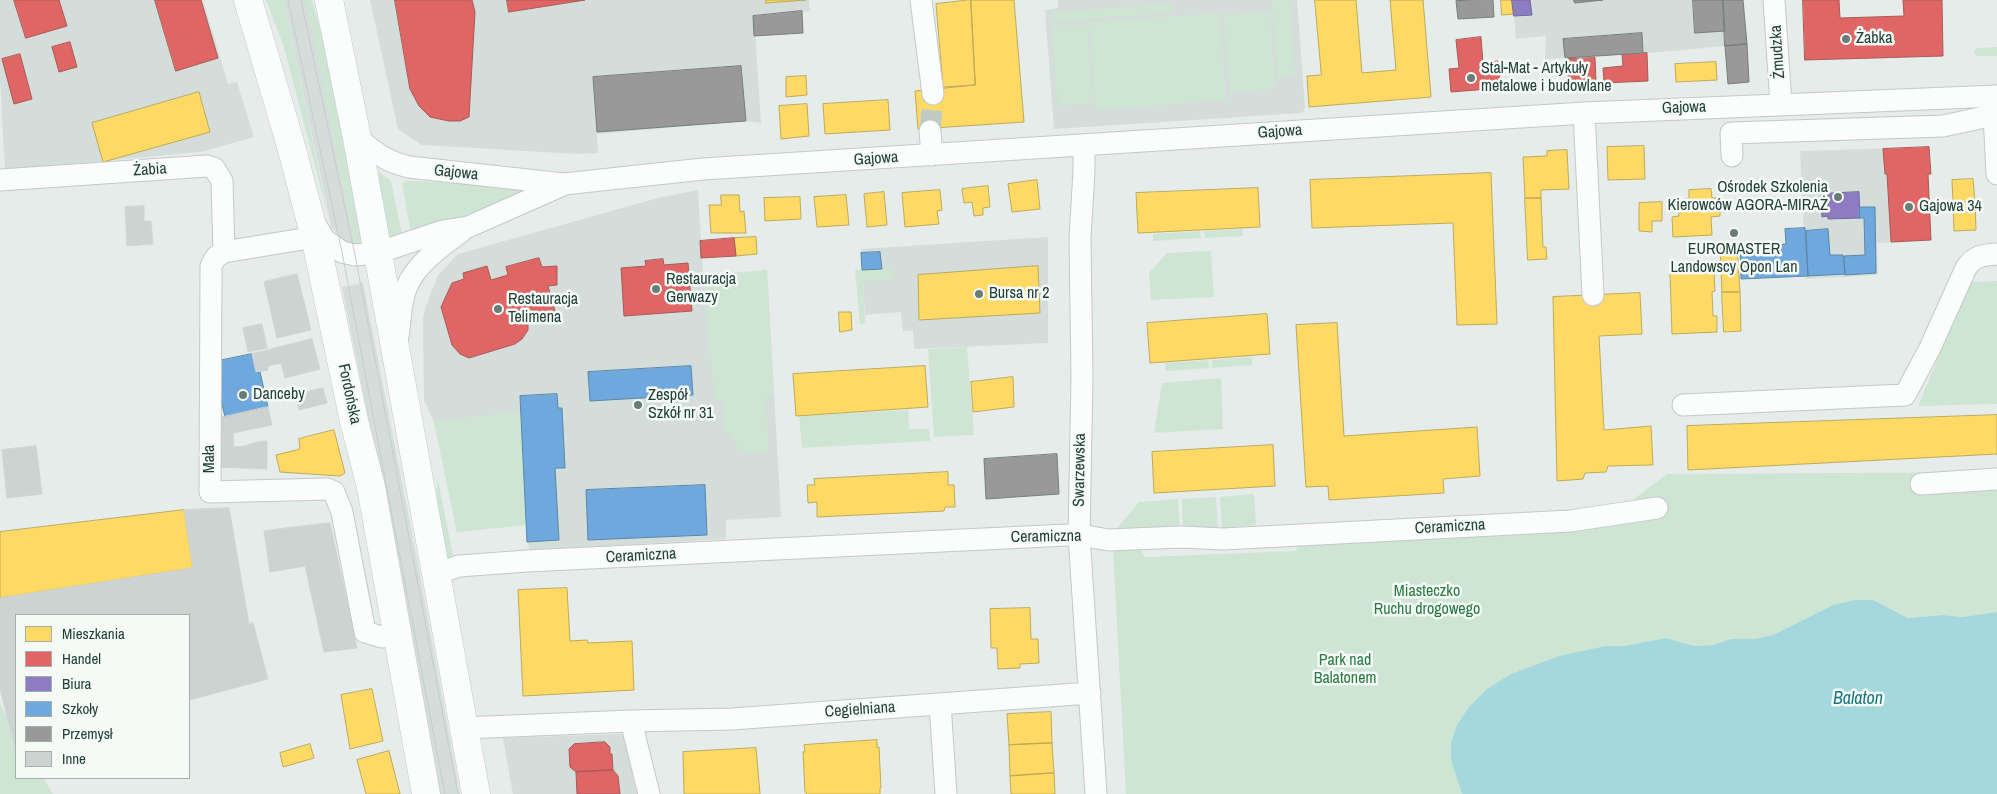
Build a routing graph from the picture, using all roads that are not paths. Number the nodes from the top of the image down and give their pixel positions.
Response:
1 (248, 0) edge
2 (329, 0) edge
3 (921, 0) edge
4 (1774, 0) edge
5 (933, 94) tunnel mouth
6 (1995, 102) edge
7 (1781, 105) junction
8 (1584, 113) junction
9 (930, 131) tunnel mouth
10 (357, 138) junction
11 (1084, 145) junction
12 (932, 155) junction
13 (1732, 156) dead end
14 (1997, 174) edge
15 (0, 180) edge
16 (564, 184) junction
17 (312, 226) junction
18 (468, 227) junction
19 (224, 252) junction
20 (377, 253) junction
21 (1997, 254) edge
22 (1593, 295) dead end
23 (397, 366) junction
24 (1683, 405) dead end
25 (1997, 479) edge
26 (1922, 484) dead end
27 (1656, 508) dead end
28 (1079, 535) junction
29 (435, 574) junction
30 (398, 634) junction
31 (1090, 693) junction
32 (940, 704) junction
33 (631, 720) junction
34 (463, 728) junction
35 (426, 794) edge
36 (476, 794) edge
37 (649, 794) edge
38 (946, 794) edge
39 (1096, 794) edge

1 - 17 main road, Fordońska
2 - 10 main road
3 - 5 street
4 - 7 street, Żmudzka
6 - 7 street, Gajowa
6 - 13 street
6 - 14 street
7 - 8 street, Gajowa
8 - 11 street, Gajowa
8 - 22 street
9 - 12 street
10 - 16 street, Gajowa
10 - 20 main road
11 - 12 street, Gajowa
11 - 28 street, Swarzewska
12 - 16 street, Gajowa
15 - 19 street, Żabia
16 - 18 street, Gajowa
17 - 19 street
17 - 20 street, Gajowa
17 - 30 main road, Fordońska
18 - 20 street, Gajowa
18 - 23 street, Gajowa
19 - 30 street, Mała
20 - 23 main road
21 - 24 street
23 - 29 main road
25 - 26 street
27 - 28 street, Ceramiczna
28 - 29 street, Ceramiczna
28 - 31 street, Swarzewska
29 - 34 main road
30 - 35 main road, Fordońska
31 - 32 street, Cegielniana
31 - 39 street, Swarzewska
32 - 33 street, Cegielniana
32 - 38 street
33 - 34 street, Cegielniana
33 - 37 street
34 - 36 main road

